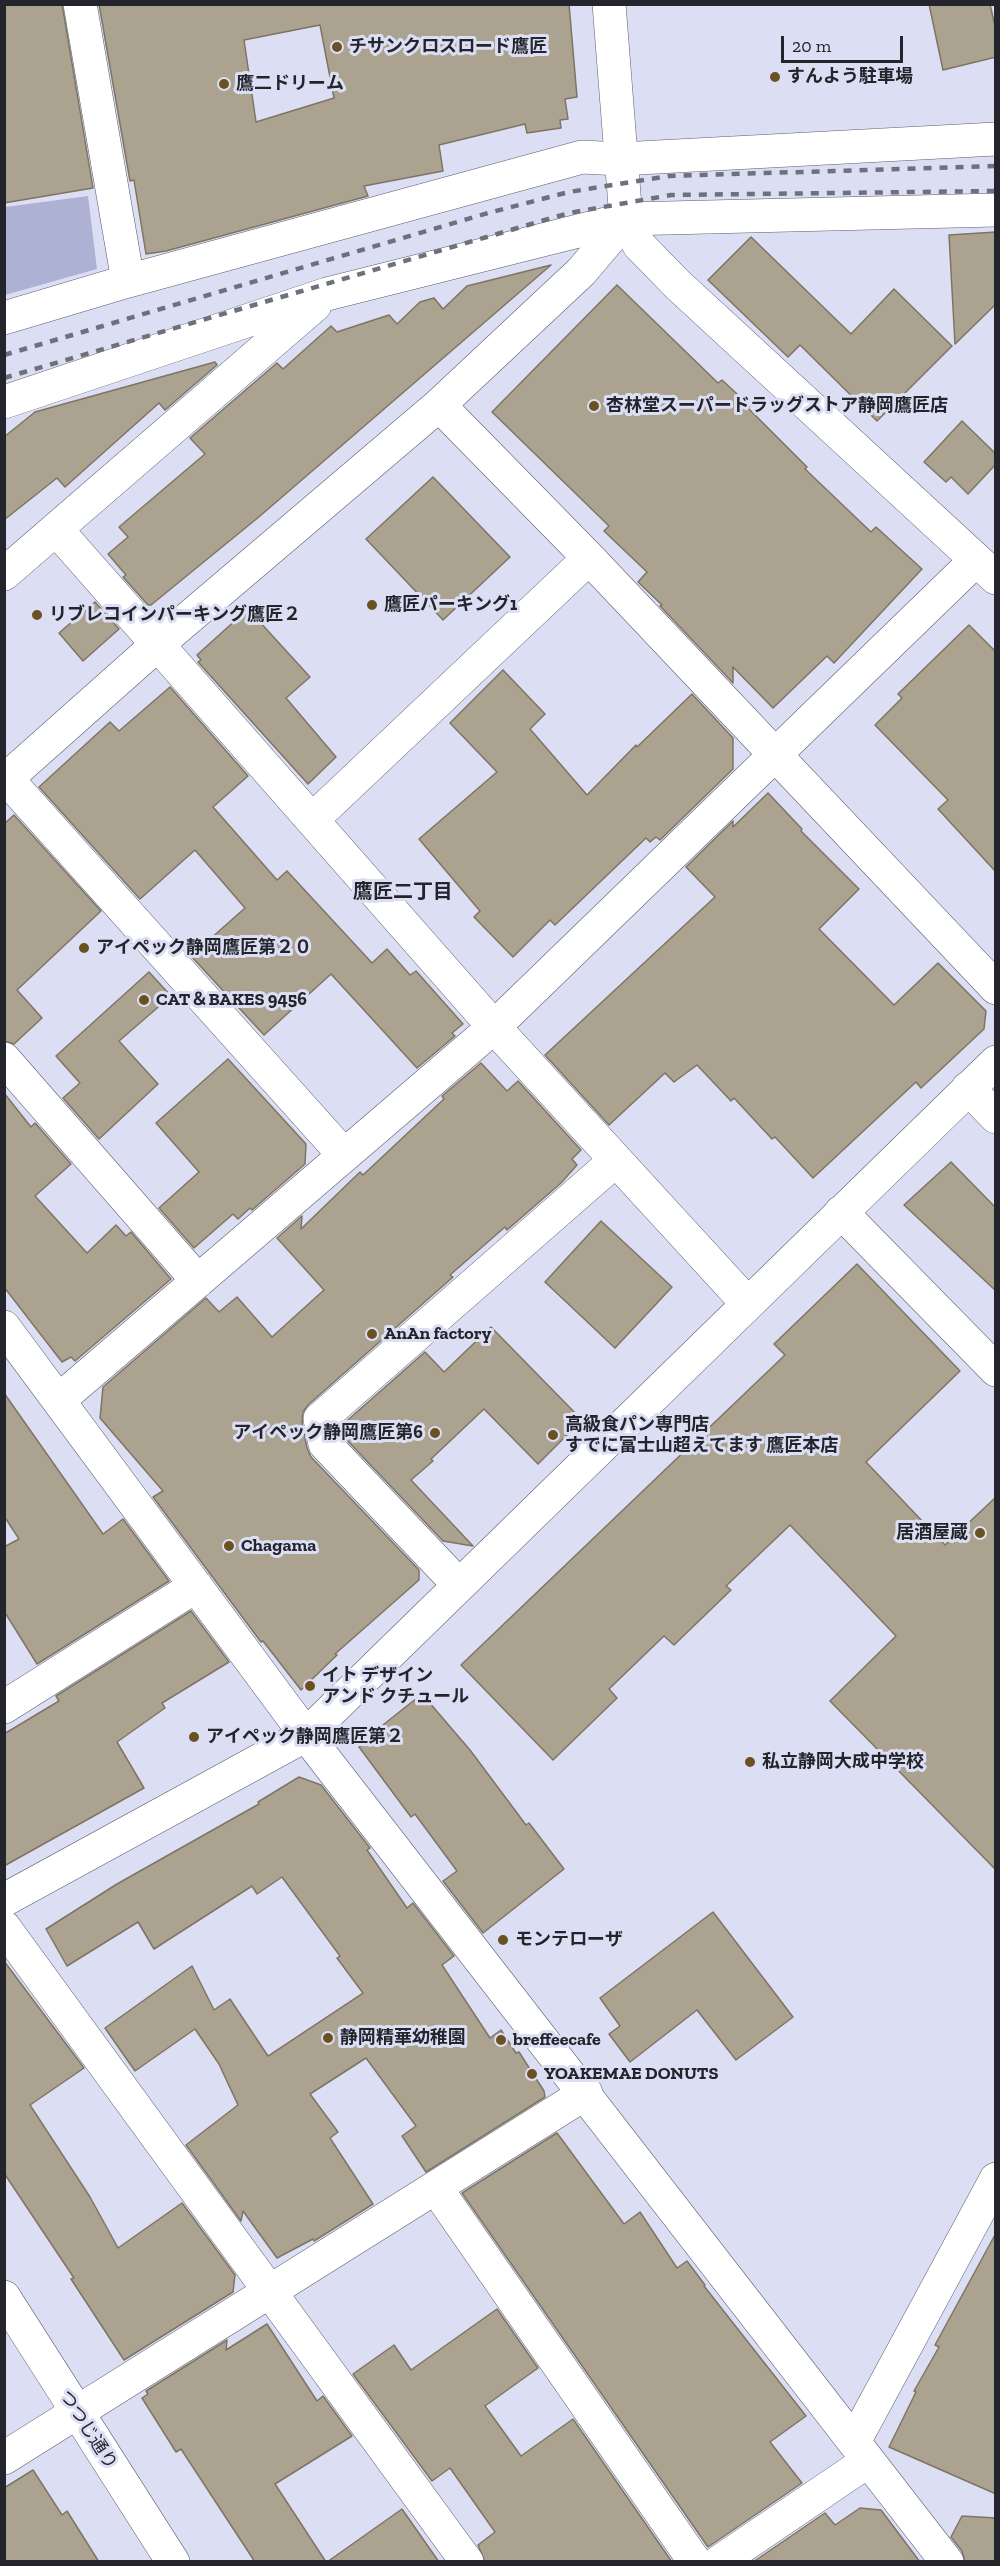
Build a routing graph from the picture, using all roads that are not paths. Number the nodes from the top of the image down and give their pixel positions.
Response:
1 (80, 4) edge
2 (609, 4) edge
3 (996, 139) edge
4 (620, 159) junction
5 (996, 210) edge
6 (626, 219) junction
7 (128, 281) junction
8 (327, 294) junction
9 (4, 318) edge
10 (4, 402) edge
11 (440, 405) junction
12 (56, 529) junction
13 (589, 558) junction
14 (986, 569) edge
15 (4, 574) edge
16 (158, 644) junction
17 (774, 754) junction
18 (6, 780) edge
19 (312, 820) junction
20 (996, 988) edge
21 (494, 1027) junction
22 (4, 1059) edge
23 (996, 1062) edge
24 (968, 1088) junction
25 (996, 1117) edge
26 (344, 1155) junction
27 (616, 1160) junction
28 (841, 1212) junction
29 (198, 1281) junction
30 (747, 1303) junction
31 (6, 1332) edge
32 (996, 1370) edge
33 (59, 1400) junction
34 (459, 1585) junction
35 (196, 1586) junction
36 (4, 1707) edge
37 (306, 1735) junction
38 (4, 1900) edge
39 (4, 1927) edge
40 (586, 2093) junction
41 (996, 2179) edge
42 (436, 2187) junction
43 (270, 2291) junction
44 (4, 2297) edge
45 (77, 2414) junction
46 (861, 2452) junction
47 (4, 2458) edge
48 (173, 2562) edge
49 (467, 2562) edge
50 (695, 2562) edge
51 (718, 2562) edge
52 (947, 2562) edge

1 - 7 street
2 - 4 street
3 - 4 street
4 - 6 street
4 - 7 street
5 - 6 street
6 - 8 street
6 - 11 street
6 - 14 street
7 - 9 street
8 - 10 street
8 - 12 street
11 - 13 street
11 - 16 street
12 - 15 street
12 - 16 street
13 - 17 street
13 - 19 street
14 - 17 street
16 - 18 street
16 - 19 street
17 - 20 street
17 - 21 street
18 - 26 street
19 - 21 street
21 - 26 street
21 - 27 street
22 - 29 street
23 - 24 street
24 - 25 street
24 - 28 street
26 - 29 street
27 - 30 street
27 - 34 street
28 - 30 street
28 - 32 street
29 - 33 street
30 - 34 street
31 - 33 street
33 - 35 street
34 - 37 street
35 - 36 street
35 - 37 street
37 - 38 street
37 - 40 street
39 - 43 street
40 - 42 street
40 - 46 street
41 - 46 street
42 - 43 street
42 - 50 street
43 - 45 street
43 - 49 street
44 - 45 street, つつじ通り
45 - 47 street
45 - 48 street, つつじ通り
46 - 51 street
46 - 52 street

